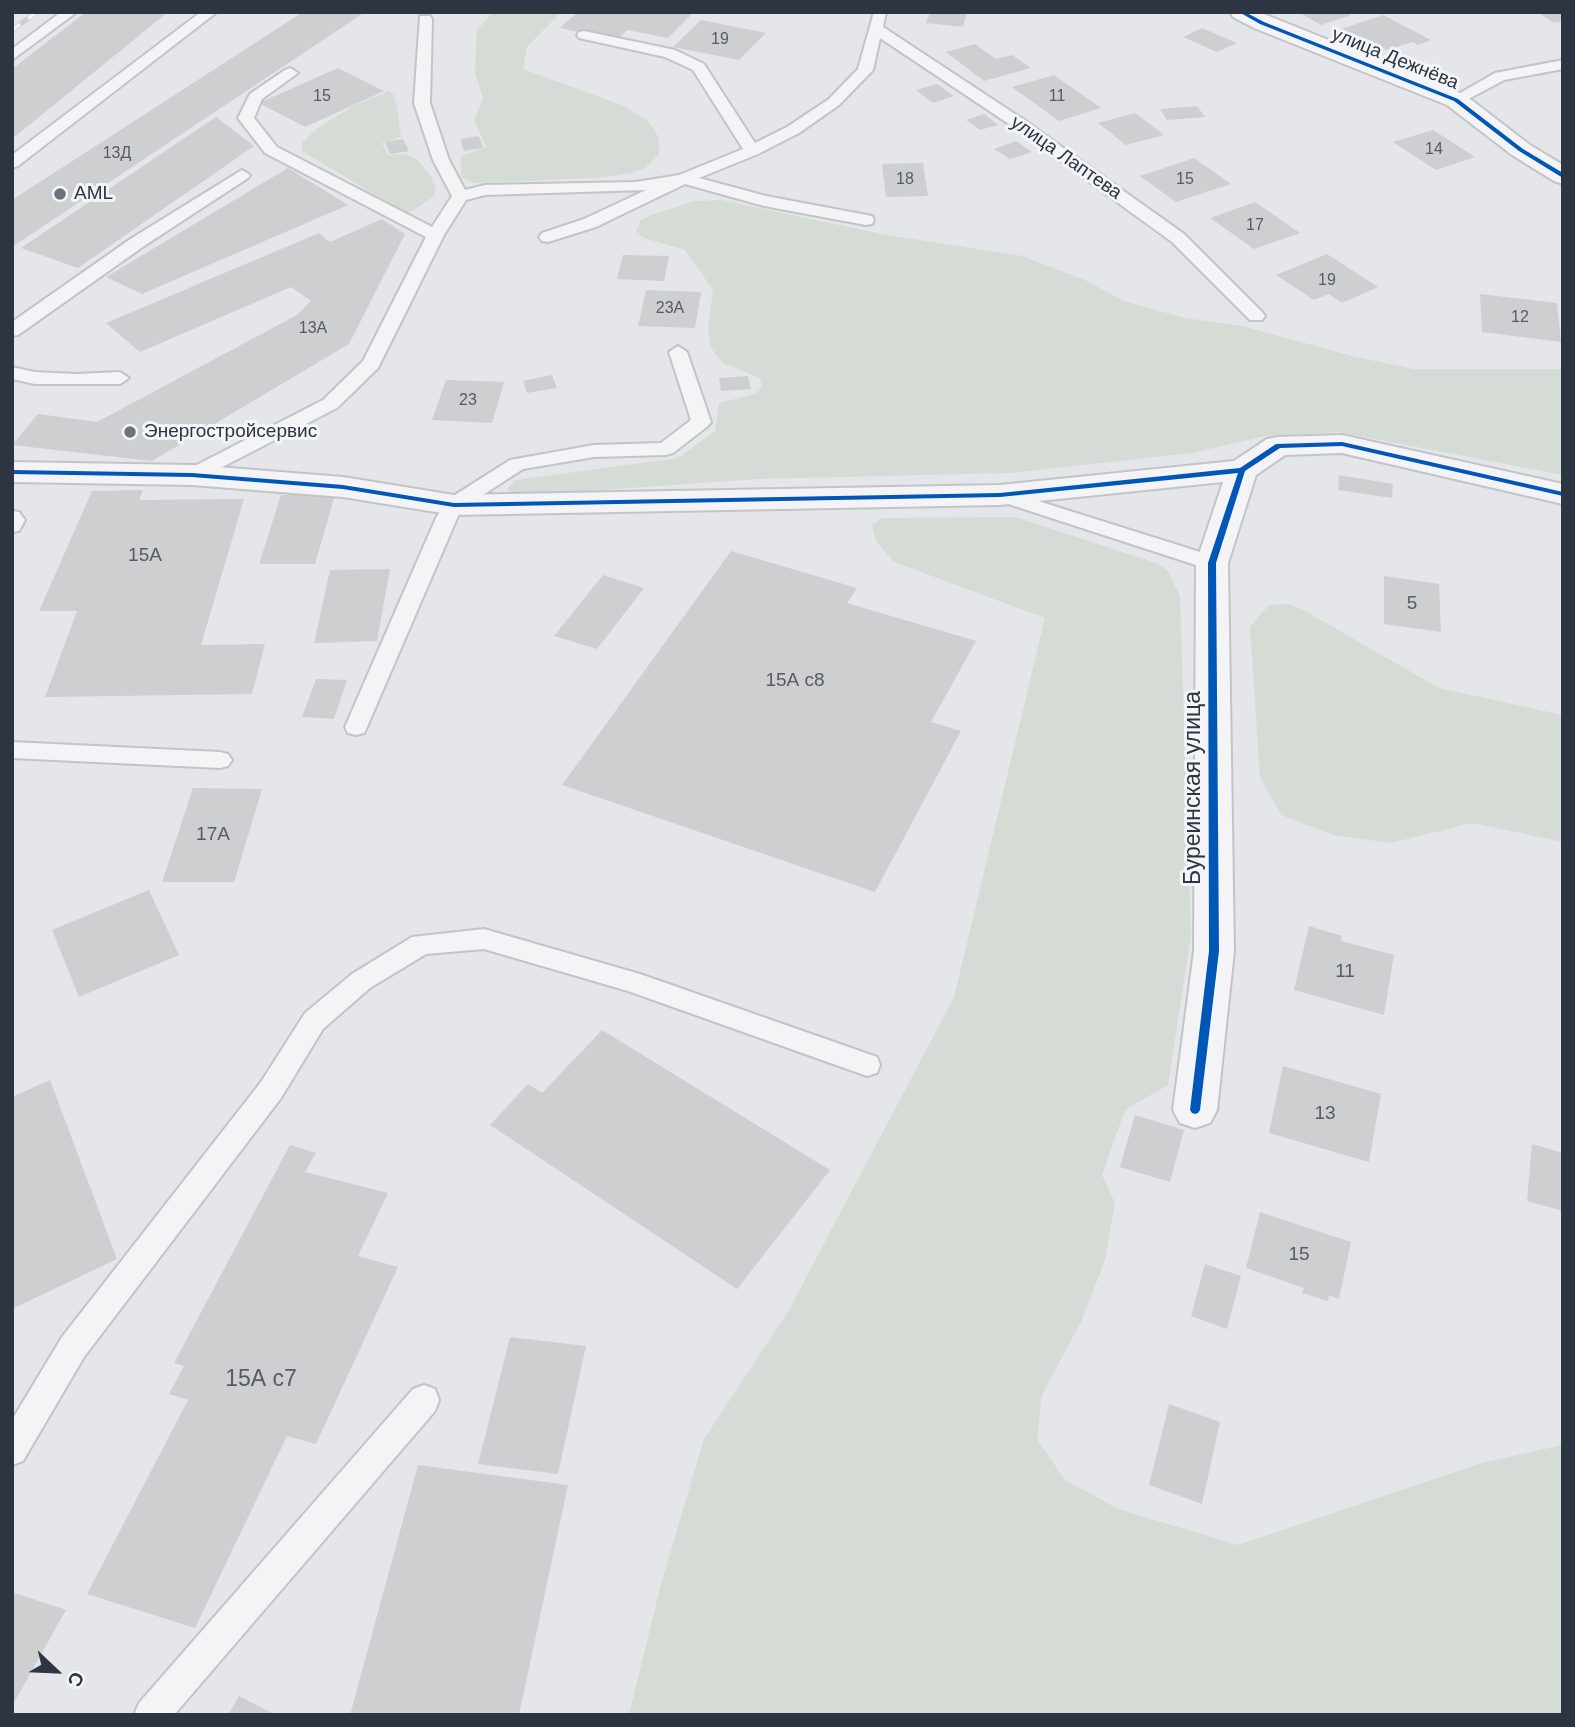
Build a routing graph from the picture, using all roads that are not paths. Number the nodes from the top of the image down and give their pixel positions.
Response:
1 (70, 12) edge
2 (210, 12) edge
3 (1241, 12) edge
4 (425, 19) dead end
5 (878, 20) edge
6 (584, 35) dead end
7 (12, 56) edge
8 (1563, 64) edge
9 (290, 74) dead end
10 (1456, 100) junction
11 (752, 151) junction
12 (12, 163) edge
13 (242, 175) dead end
14 (1563, 176) edge
15 (683, 179) junction
16 (460, 197) junction
17 (866, 220) dead end
18 (435, 235) junction
19 (548, 237) dead end
20 (1256, 316) dead end
21 (12, 331) edge
22 (678, 352) dead end
23 (12, 373) edge
24 (120, 378) dead end
25 (1242, 470) junction
26 (12, 472) edge
27 (192, 475) junction
28 (1563, 494) edge
29 (1000, 495) junction
30 (454, 505) junction
31 (12, 517) edge
32 (12, 526) edge
33 (1212, 563) junction
34 (356, 727) dead end
35 (12, 750) edge
36 (220, 760) dead end
37 (867, 1065) dead end
38 (1195, 1110) dead end
39 (424, 1400) dead end
40 (12, 1450) edge
41 (151, 1715) edge

1 - 7 lane
2 - 12 lane
3 - 10 street, улица Дежнёва
4 - 16 lane
5 - 11 lane
5 - 20 lane, улица Лаптева
6 - 11 lane
8 - 10 lane
9 - 18 lane
10 - 14 street, улица Дежнёва
11 - 15 lane
13 - 21 lane
15 - 16 lane
15 - 17 lane
15 - 19 lane
16 - 18 lane
18 - 27 lane
22 - 30 lane
23 - 24 lane
25 - 28 street
25 - 29 street
25 - 33 street, Буреинская улица
26 - 27 street
27 - 30 street
29 - 30 street
29 - 33 lane
30 - 34 lane
31 - 32 lane
33 - 38 street, Буреинская улица
35 - 36 lane
37 - 40 lane
39 - 41 lane

